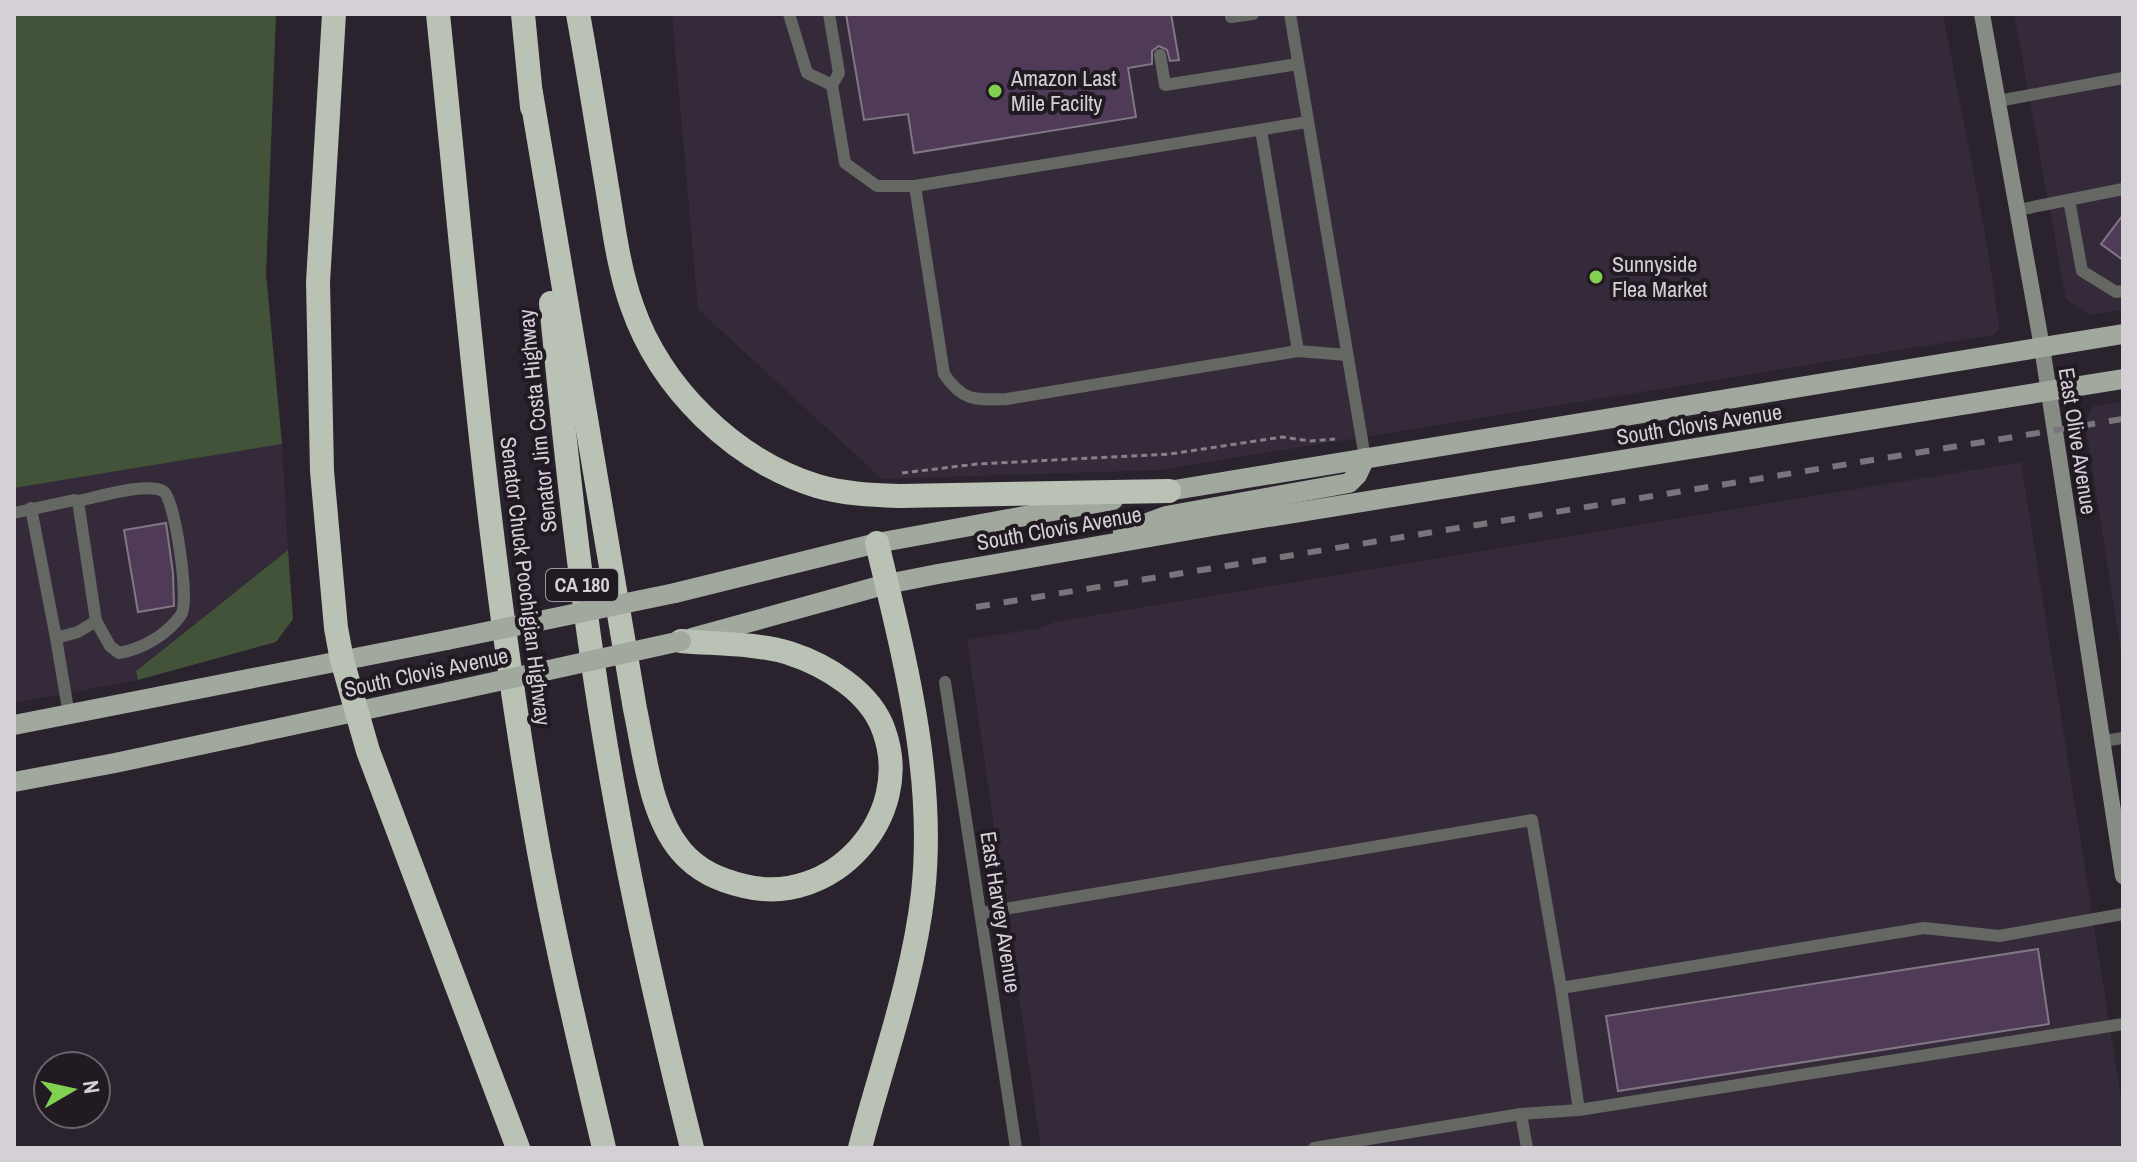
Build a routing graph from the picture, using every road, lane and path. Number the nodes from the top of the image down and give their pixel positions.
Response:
1 (334, 14) edge
2 (438, 14) edge
3 (523, 14) edge
4 (578, 14) edge
5 (789, 14) edge
6 (829, 14) edge
7 (1231, 14) edge
8 (1253, 14) edge
9 (1290, 14) edge
10 (1982, 14) edge
11 (1160, 55) dead end
12 (1298, 64) junction
13 (2123, 78) edge
14 (832, 85) junction
15 (531, 93) junction
16 (1998, 101) junction
17 (1307, 122) junction
18 (1261, 130) junction
19 (915, 186) junction
20 (2123, 189) edge
21 (2069, 200) junction
22 (2018, 210) junction
23 (2123, 291) edge
24 (2123, 334) edge
25 (2042, 347) junction
26 (1298, 351) junction
27 (1347, 355) junction
28 (2123, 379) edge
29 (2048, 392) junction
30 (1335, 439) dead end
31 (1365, 458) junction
32 (891, 474) dead end
33 (1169, 491) junction
34 (78, 501) junction
35 (31, 508) junction
36 (14, 513) edge
37 (877, 543) junction
38 (1074, 550) junction
39 (887, 584) junction
40 (96, 621) junction
41 (56, 638) junction
42 (681, 641) junction
43 (342, 660) junction
44 (945, 682) dead end
45 (356, 712) junction
46 (69, 715) junction
47 (14, 725) edge
48 (2123, 738) edge
49 (2102, 741) junction
50 (14, 782) edge
51 (2123, 876) edge
52 (981, 913) junction
53 (2123, 914) edge
54 (1561, 988) junction
55 (2123, 1024) edge
56 (1579, 1110) junction
57 (1521, 1114) junction
58 (518, 1148) edge
59 (604, 1148) edge
60 (692, 1148) edge
61 (860, 1148) edge
62 (1016, 1148) edge
63 (1314, 1148) edge
64 (1527, 1148) edge

1 - 43 highway
2 - 59 highway, Senator Chuck Poochigian Highway
3 - 15 highway, Senator Jim Costa Highway / CA 180
4 - 33 highway
5 - 14 lane
6 - 14 lane
7 - 8 lane
9 - 12 lane
10 - 16 main road, East Olive Avenue
11 - 12 lane
12 - 17 lane
13 - 16 lane
14 - 19 lane
15 - 42 highway
15 - 60 highway, Senator Jim Costa Highway / CA 180
16 - 22 main road, East Olive Avenue
17 - 18 lane
17 - 27 lane
18 - 19 lane
18 - 26 lane
19 - 26 lane
20 - 21 lane
21 - 22 lane
21 - 23 lane
22 - 25 main road, East Olive Avenue
24 - 25 main road, South Clovis Avenue
25 - 29 main road, East Olive Avenue
25 - 31 main road, South Clovis Avenue
26 - 27 lane
27 - 31 lane
28 - 29 main road, South Clovis Avenue
29 - 38 main road, South Clovis Avenue
29 - 49 main road, East Olive Avenue
30 - 32 path
31 - 33 main road, South Clovis Avenue
31 - 38 main road
33 - 37 main road, South Clovis Avenue
34 - 35 lane
34 - 40 lane
34 - 40 lane
35 - 36 lane
35 - 41 lane
37 - 39 highway
37 - 43 main road, South Clovis Avenue, bridge
38 - 39 main road, South Clovis Avenue
39 - 42 main road, South Clovis Avenue
39 - 61 highway
40 - 41 lane
41 - 46 lane
42 - 45 main road, South Clovis Avenue, bridge
43 - 45 highway
43 - 46 main road, South Clovis Avenue
44 - 52 lane, East Harvey Avenue
45 - 50 main road, South Clovis Avenue
45 - 58 highway
46 - 47 main road, South Clovis Avenue
48 - 49 lane
49 - 51 main road, East Olive Avenue
52 - 54 lane
52 - 62 lane, East Harvey Avenue
53 - 54 lane
54 - 56 lane
55 - 56 lane
56 - 57 lane
57 - 63 lane
57 - 64 lane

